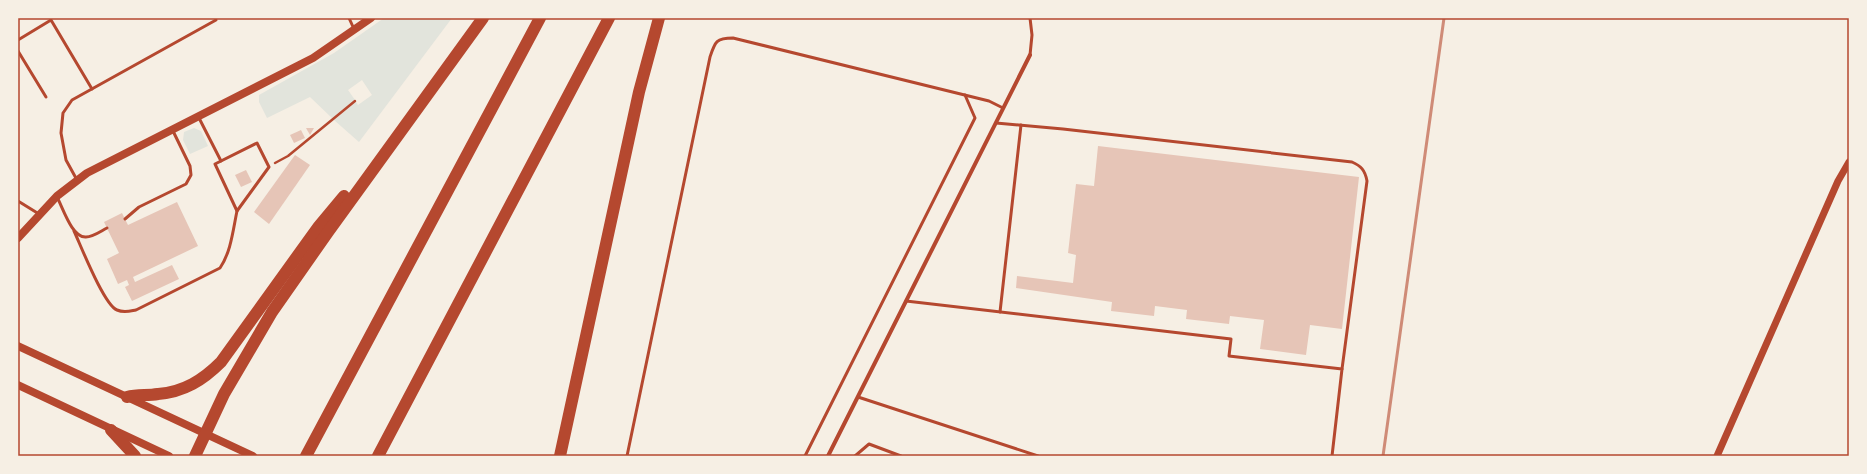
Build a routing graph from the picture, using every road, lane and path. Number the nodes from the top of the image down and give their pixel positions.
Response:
1 (349, 18) edge
2 (371, 18) edge
3 (483, 18) edge
4 (540, 18) edge
5 (609, 18) edge
6 (659, 18) edge
7 (1030, 18) edge
8 (50, 19) edge
9 (216, 20) dead end
10 (355, 31) junction
11 (18, 40) edge
12 (18, 51) edge
13 (1030, 55) joint
14 (92, 89) junction
15 (965, 95) junction
16 (46, 97) dead end
17 (355, 101) dead end
18 (1003, 108) junction
19 (199, 116) junction
20 (407, 122) junction
21 (996, 123) junction
22 (1021, 125) junction
23 (172, 130) junction
24 (221, 161) junction
25 (1849, 162) edge
26 (269, 167) junction
27 (78, 180) junction
28 (56, 196) junction
29 (18, 201) edge
30 (238, 211) junction
31 (39, 214) junction
32 (125, 219) dead end
33 (107, 228) dead end
34 (74, 231) junction
35 (18, 238) edge
36 (906, 301) junction
37 (1000, 312) junction
38 (18, 346) edge
39 (1342, 369) junction
40 (18, 385) edge
41 (128, 397) junction
42 (858, 397) junction
43 (111, 430) junction
44 (206, 434) junction
45 (135, 456) edge
46 (169, 456) edge
47 (195, 456) edge
48 (253, 456) edge
49 (306, 456) edge
50 (378, 456) edge
51 (560, 456) edge
52 (627, 456) edge
53 (805, 456) edge
54 (828, 456) edge
55 (855, 456) edge
56 (901, 456) edge
57 (1038, 456) edge
58 (1332, 456) edge
59 (1718, 456) edge

1 - 10 lane
2 - 10 main road
3 - 20 highway
4 - 49 highway
5 - 50 highway
6 - 51 highway
7 - 13 lane
8 - 11 lane
8 - 14 lane
9 - 14 lane
10 - 19 main road
12 - 16 lane
13 - 18 street
14 - 27 lane
15 - 18 lane
15 - 52 lane
15 - 53 lane
17 - 26 path
18 - 21 street
19 - 23 main road
19 - 24 lane
20 - 41 highway
20 - 44 highway
21 - 22 lane
21 - 36 street
22 - 37 lane
22 - 39 lane
23 - 27 main road
23 - 32 lane
24 - 26 lane
24 - 30 lane
25 - 59 street
26 - 30 lane
27 - 28 main road
28 - 31 main road
28 - 34 lane
29 - 31 lane
30 - 34 lane
31 - 35 main road
33 - 34 lane
36 - 37 lane
36 - 42 street
37 - 39 lane
38 - 41 main road
39 - 58 lane
40 - 43 main road
41 - 44 main road
42 - 54 street
42 - 57 lane
43 - 45 highway
43 - 46 main road
44 - 47 highway
44 - 48 main road
55 - 56 lane

